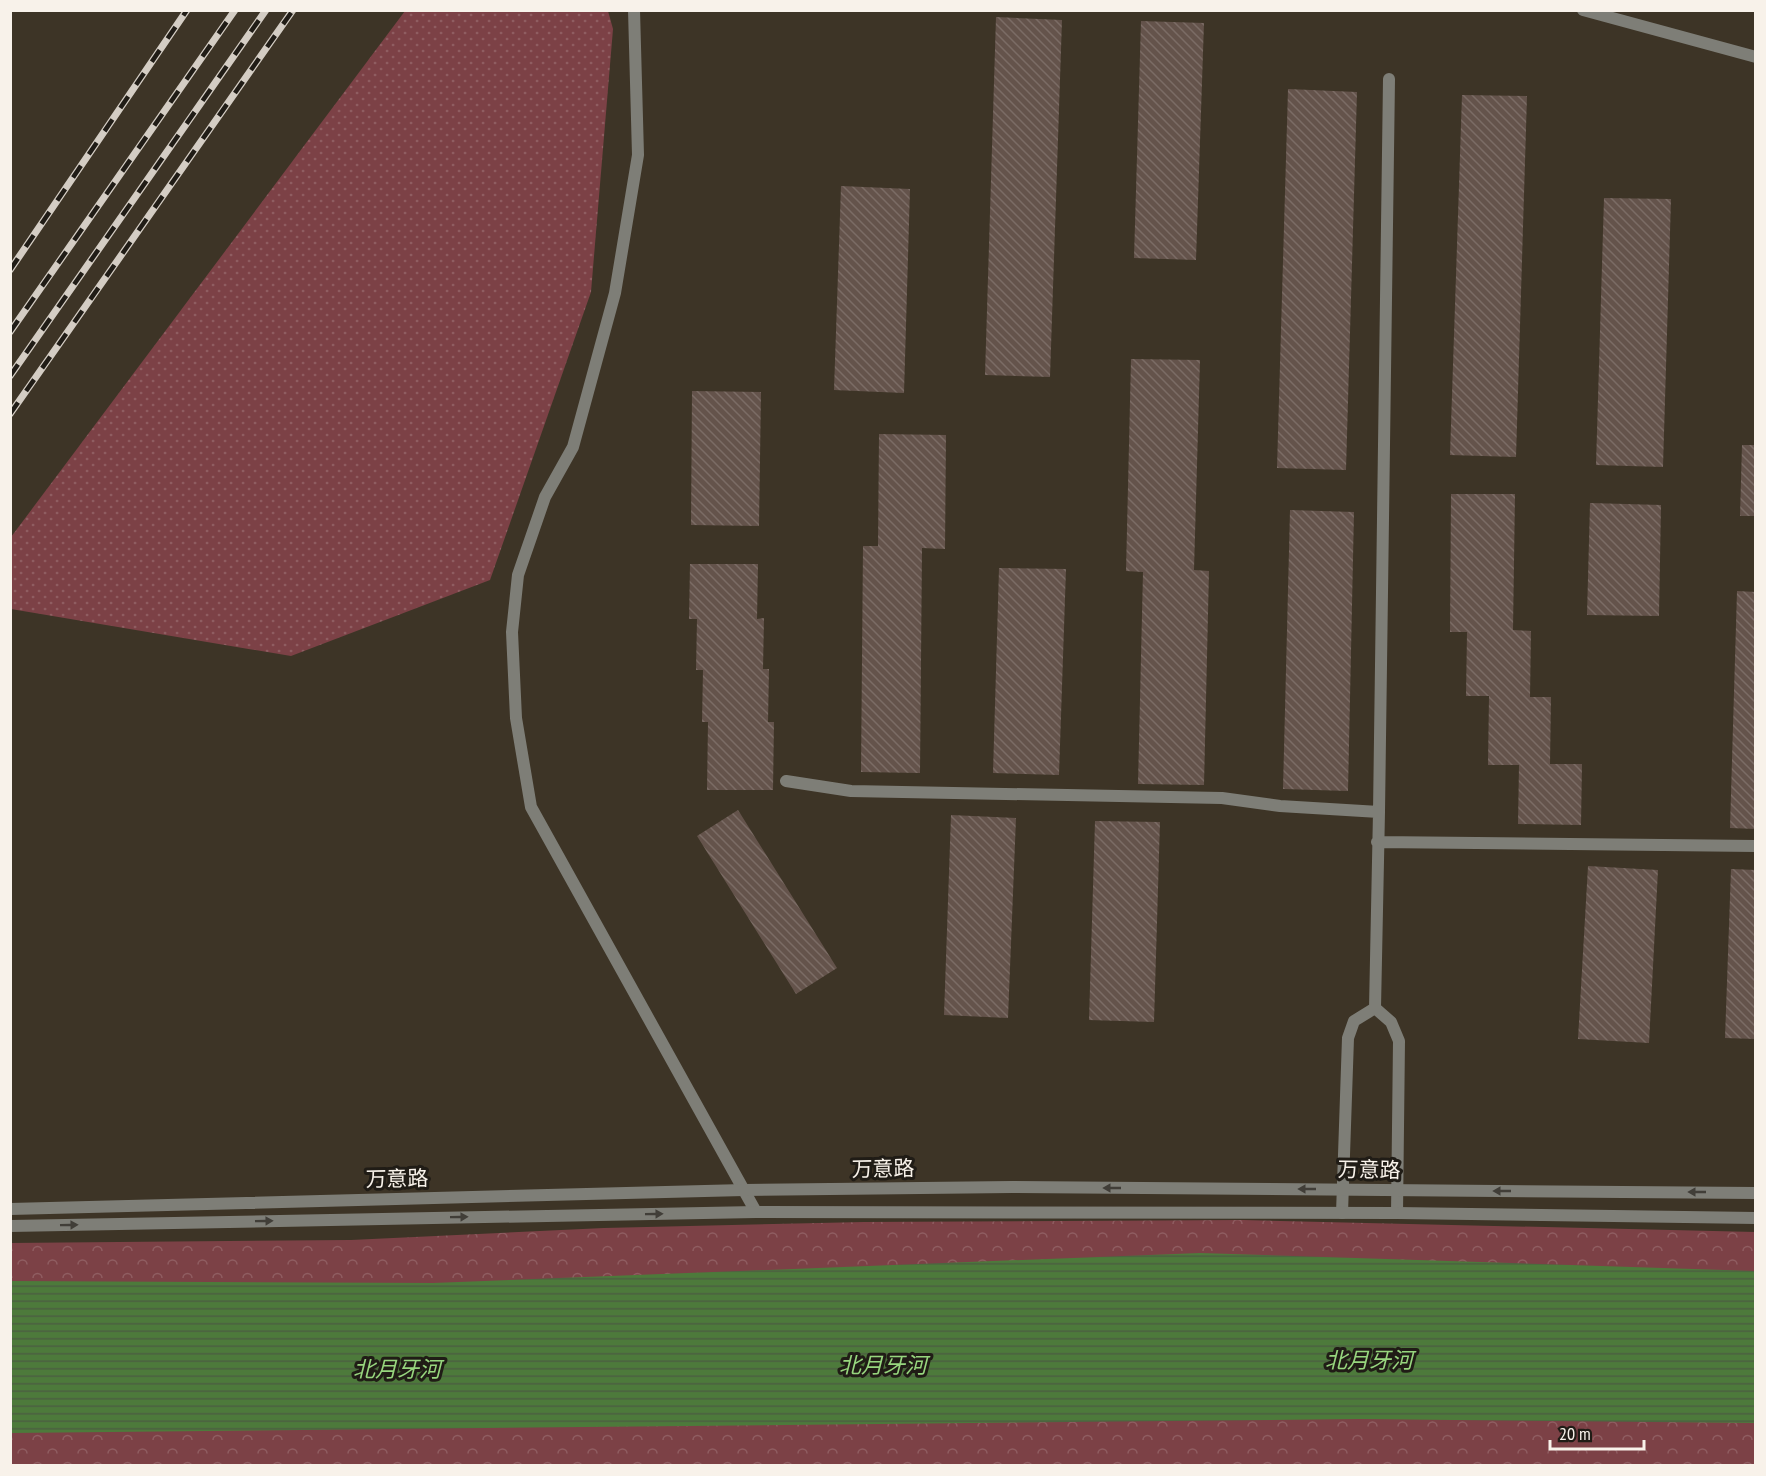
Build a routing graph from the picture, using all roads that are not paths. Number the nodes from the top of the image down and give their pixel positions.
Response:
1 (634, 10) edge
2 (1584, 10) edge
3 (1755, 57) edge
4 (1389, 79) dead end
5 (786, 782) dead end
6 (1379, 813) junction
7 (1377, 842) junction
8 (1755, 846) edge
9 (1375, 1008) junction
10 (744, 1190) junction
11 (1343, 1190) junction
12 (1397, 1190) junction
13 (1755, 1193) edge
14 (10, 1209) edge
15 (756, 1212) junction
16 (1342, 1213) junction
17 (1397, 1214) junction
18 (1755, 1218) edge
19 (10, 1226) edge

1 - 10 street
2 - 3 street
4 - 6 street
5 - 6 street
6 - 7 street
7 - 8 street
7 - 9 street
9 - 11 street
9 - 12 street
11 -> 10 street, 万意路
10 - 14 street, 万意路
10 - 15 street
11 - 12 street, 万意路
11 - 16 street
13 -> 12 street, 万意路
12 - 17 street
15 - 16 street, 万意路
19 -> 15 street, 万意路
16 - 17 street, 万意路
17 - 18 street, 万意路

